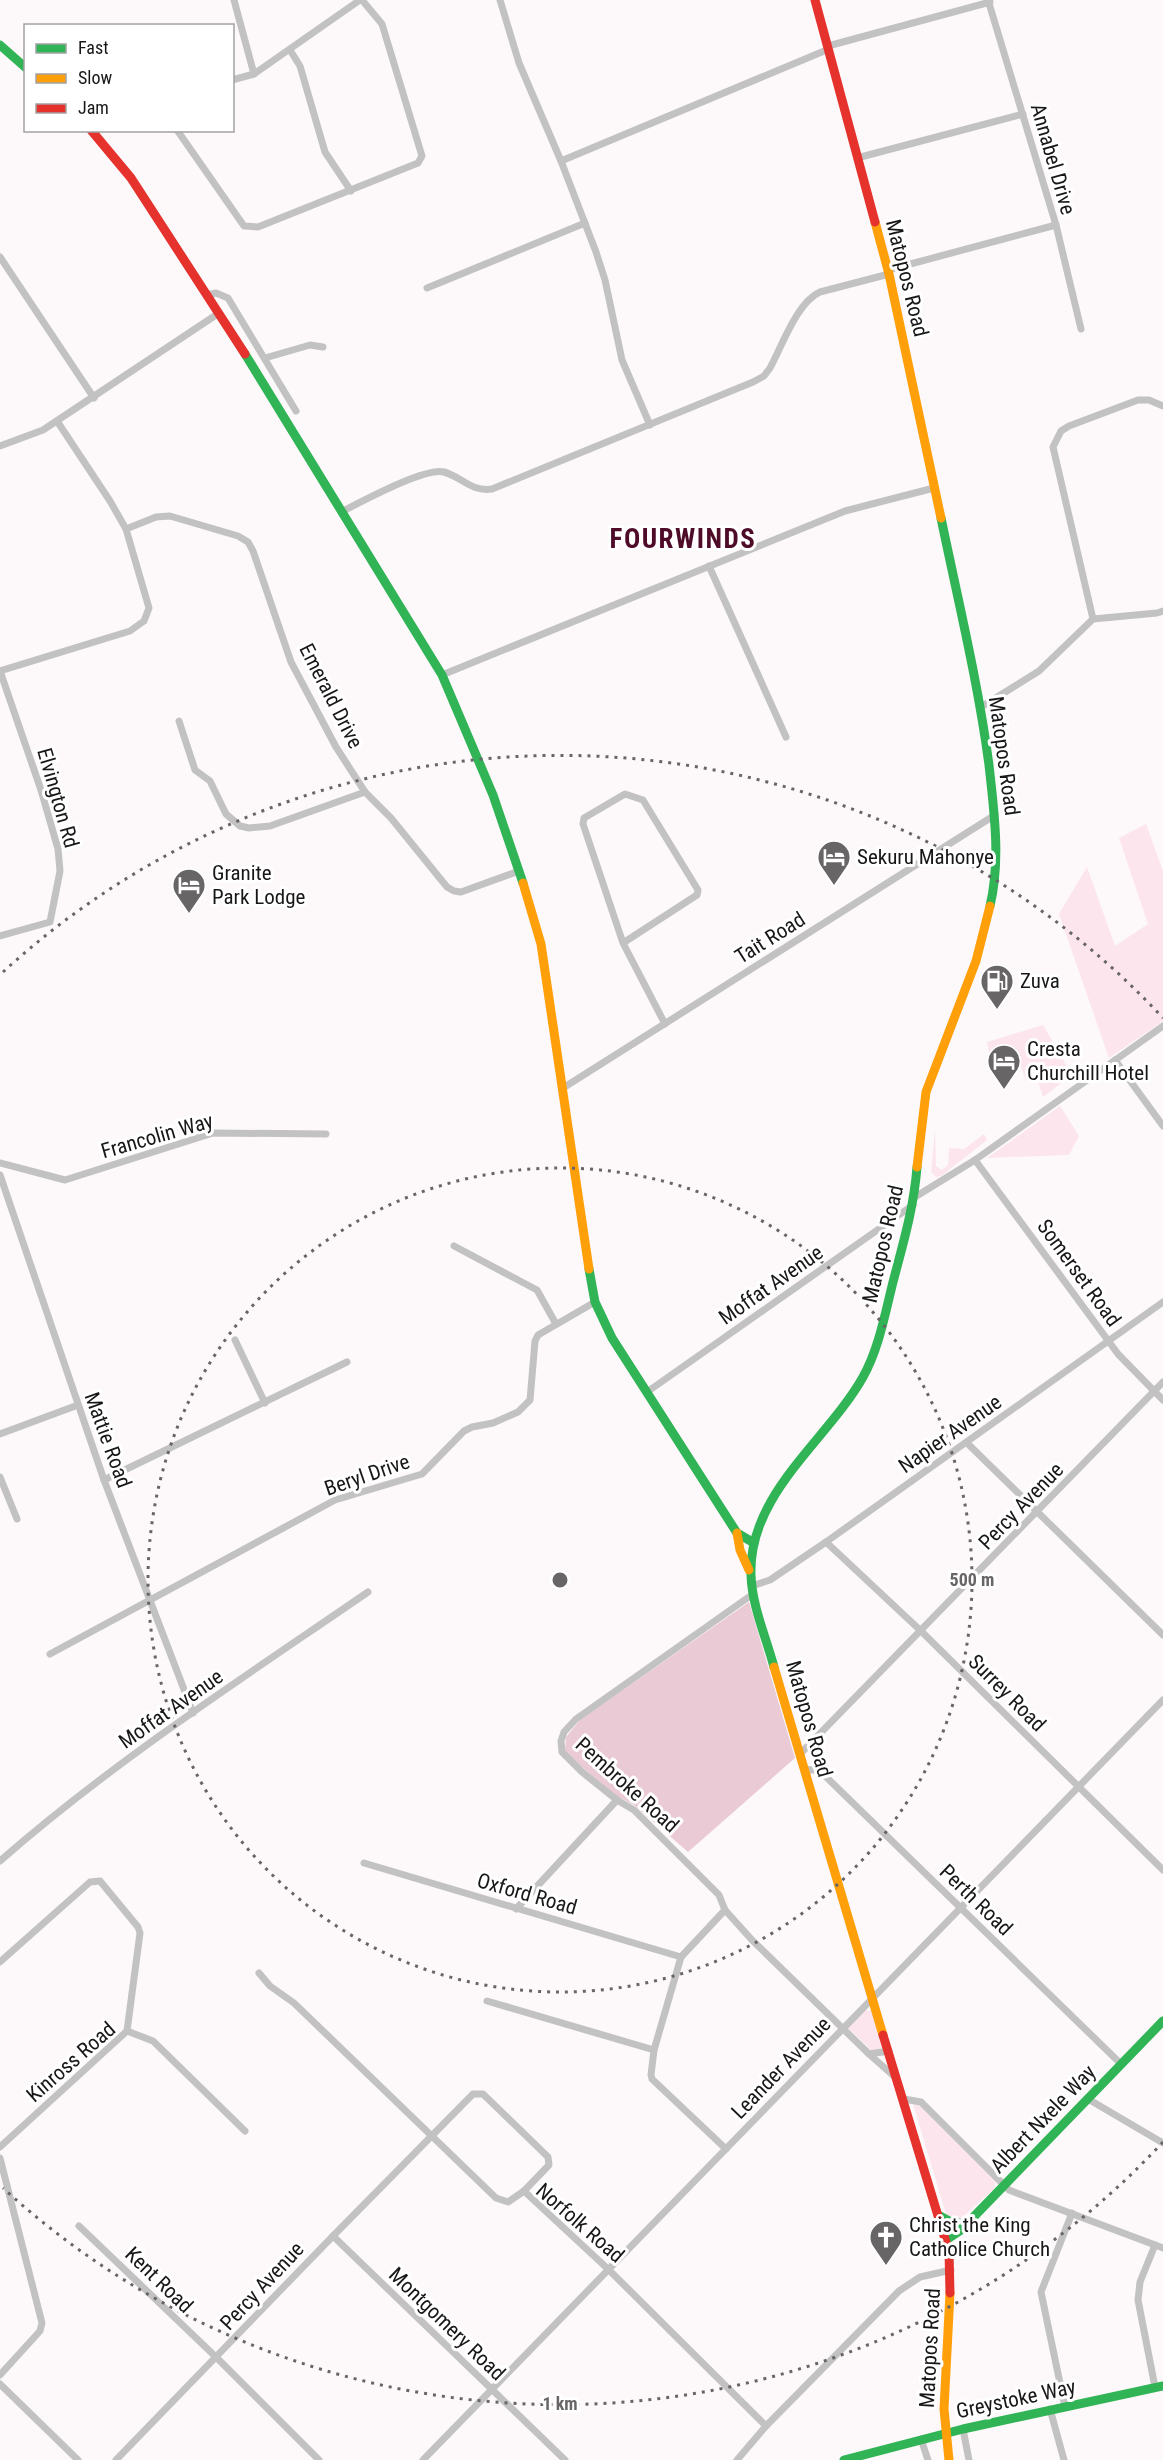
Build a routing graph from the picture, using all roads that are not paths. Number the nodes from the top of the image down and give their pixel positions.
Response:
1 (234, 0) edge
2 (361, 0) edge
3 (500, 0) edge
4 (815, 0) edge
5 (989, 1) edge
6 (1, 47) edge
7 (829, 48) junction
8 (290, 50) junction
9 (24, 66) edge
10 (254, 74) junction
11 (234, 79) edge
12 (1023, 114) junction
13 (93, 132) edge
14 (178, 132) edge
15 (857, 158) junction
16 (561, 161) junction
17 (351, 191) junction
18 (585, 223) junction
19 (1056, 225) junction
20 (0, 256) edge
21 (888, 272) junction
22 (427, 288) dead end
23 (207, 294) junction
24 (219, 313) junction
25 (1081, 329) dead end
26 (323, 347) dead end
27 (265, 358) junction
28 (94, 398) junction
29 (1163, 406) edge
30 (296, 411) dead end
31 (57, 421) junction
32 (650, 425) junction
33 (0, 446) edge
34 (934, 488) junction
35 (341, 512) junction
36 (126, 529) junction
37 (709, 566) junction
38 (1163, 610) edge
39 (1093, 619) junction
40 (0, 671) edge
41 (442, 675) junction
42 (981, 707) junction
43 (179, 721) dead end
44 (786, 737) dead end
45 (365, 792) junction
46 (995, 815) junction
47 (519, 871) junction
48 (0, 936) edge
49 (623, 943) junction
50 (665, 1024) junction
51 (1163, 1026) edge
52 (1115, 1060) junction
53 (563, 1088) junction
54 (1163, 1126) edge
55 (326, 1134) dead end
56 (975, 1160) junction
57 (0, 1163) edge
58 (0, 1175) edge
59 (914, 1201) junction
60 (453, 1246) dead end
61 (595, 1302) junction
62 (1163, 1302) edge
63 (556, 1324) junction
64 (235, 1340) dead end
65 (1109, 1340) junction
66 (347, 1362) dead end
67 (1163, 1382) edge
68 (1154, 1391) junction
69 (648, 1392) junction
70 (1163, 1400) edge
71 (265, 1403) junction
72 (78, 1405) junction
73 (0, 1434) edge
74 (967, 1443) junction
75 (0, 1477) edge
76 (104, 1480) junction
77 (1037, 1512) junction
78 (17, 1519) dead end
79 (737, 1533) junction
80 (826, 1542) junction
81 (753, 1543) junction
82 (751, 1574) junction
83 (753, 1590) junction
84 (368, 1592) dead end
85 (149, 1598) junction
86 (921, 1631) junction
87 (1163, 1635) edge
88 (50, 1654) dead end
89 (1163, 1700) edge
90 (193, 1713) junction
91 (800, 1754) junction
92 (804, 1769) junction
93 (1078, 1787) junction
94 (617, 1800) junction
95 (0, 1861) edge
96 (364, 1863) dead end
97 (1163, 1870) edge
98 (960, 1907) junction
99 (516, 1909) junction
100 (725, 1910) junction
101 (681, 1957) junction
102 (0, 1962) edge
103 (259, 1973) dead end
104 (872, 1998) junction
105 (487, 2001) dead end
106 (1163, 2020) edge
107 (842, 2029) junction
108 (127, 2031) junction
109 (654, 2050) junction
110 (889, 2051) junction
111 (869, 2054) junction
112 (1121, 2064) junction
113 (898, 2080) junction
114 (904, 2099) junction
115 (1088, 2099) junction
116 (245, 2131) dead end
117 (432, 2135) junction
118 (1163, 2143) edge
119 (0, 2147) edge
120 (726, 2149) junction
121 (0, 2159) edge
122 (1004, 2186) junction
123 (524, 2191) junction
124 (1072, 2213) junction
125 (940, 2216) junction
126 (79, 2226) dead end
127 (964, 2226) junction
128 (333, 2236) junction
129 (945, 2236) junction
130 (1155, 2245) junction
131 (1163, 2248) edge
132 (951, 2266) junction
133 (608, 2269) junction
134 (217, 2358) junction
135 (0, 2375) edge
136 (0, 2384) edge
137 (1159, 2386) edge
138 (492, 2390) junction
139 (1065, 2407) junction
140 (1050, 2409) junction
141 (766, 2426) junction
142 (963, 2429) junction
143 (945, 2433) junction
144 (921, 2439) junction
145 (78, 2460) edge
146 (116, 2460) edge
147 (319, 2460) edge
148 (423, 2460) edge
149 (565, 2460) edge
150 (736, 2460) edge
151 (844, 2460) edge
152 (928, 2460) edge
153 (949, 2460) edge
154 (969, 2460) edge
155 (1064, 2460) edge

1 - 10 street
2 - 8 street
2 - 17 street
3 - 16 street
4 - 7 main road, Matopos Road
5 - 7 street
5 - 12 street, Annabel Drive
6 - 9 main road
7 - 15 main road, Matopos Road
7 - 16 street
8 - 10 street
8 - 17 street
10 - 11 street
12 - 15 street
12 - 19 street, Annabel Drive
13 - 23 main road
14 - 17 street
15 - 21 main road, Matopos Road
16 - 18 street
18 - 22 street
18 - 32 street
19 - 21 street
19 - 25 street, Annabel Drive
20 - 28 street
21 - 32 street
21 - 34 main road, Matopos Road
23 - 24 main road
23 - 27 street
24 - 28 street
24 - 35 main road
26 - 27 street
27 - 30 street
28 - 31 street
29 - 39 street
31 - 33 street
31 - 36 street
32 - 35 street
34 - 37 street
34 - 42 main road, Matopos Road
35 - 41 main road
36 - 40 street
36 - 45 street, Emerald Drive
37 - 41 street
37 - 44 street
38 - 39 street
39 - 42 street
40 - 48 street, Elvington Rd
41 - 47 main road
42 - 46 main road, Matopos Road
43 - 45 street
45 - 47 street, Emerald Drive
46 - 50 street, Tait Road
46 - 59 main road, Matopos Road
47 - 53 main road
49 - 49 street
49 - 50 street
50 - 53 street, Tait Road
51 - 52 street, Moffat Avenue
52 - 54 street
52 - 56 street, Moffat Avenue
53 - 61 main road
55 - 57 street, Francolin Way
56 - 59 street, Moffat Avenue
56 - 65 street, Somerset Road
58 - 72 street, Mattie Road
59 - 69 street, Moffat Avenue
59 - 81 main road, Matopos Road
60 - 63 street
61 - 63 street, Beryl Drive
61 - 69 main road
62 - 65 street, Napier Avenue
63 - 85 street, Beryl Drive
64 - 71 street
65 - 68 street, Somerset Road
65 - 74 street, Napier Avenue
66 - 71 street
67 - 68 street, Percy Avenue
68 - 70 street, Somerset Road
68 - 77 street, Percy Avenue
69 - 79 main road
71 - 76 street
72 - 73 street
72 - 76 street, Mattie Road
74 - 77 street
74 - 80 street, Napier Avenue
75 - 78 street
76 - 85 street, Mattie Road
77 - 86 street, Percy Avenue
77 - 87 street
79 - 81 main road
79 - 82 main road
80 - 83 street, Napier Avenue
80 - 86 street, Surrey Road
81 - 82 main road, Matopos Road
82 - 83 main road, Matopos Road
83 - 91 main road, Matopos Road
83 - 94 street, Pembroke Road
84 - 90 street, Moffat Avenue
85 - 88 street, Beryl Drive
85 - 90 street, Mattie Road
86 - 91 street, Percy Avenue
86 - 93 street, Surrey Road
89 - 93 street, Leander Avenue
90 - 95 street, Moffat Avenue
91 - 92 main road, Matopos Road
92 - 98 street, Perth Road
92 - 104 main road, Matopos Road
93 - 97 street, Surrey Road
93 - 98 street, Leander Avenue
94 - 99 street
94 - 100 street, Pembroke Road
96 - 99 street, Oxford Road
98 - 104 street, Leander Avenue
98 - 112 street, Perth Road
99 - 101 street, Oxford Road
100 - 101 street
100 - 107 street, Pembroke Road
101 - 109 street
102 - 108 street
103 - 117 street, Norfolk Road
104 - 107 street, Leander Avenue
104 - 110 main road, Matopos Road
105 - 109 street
106 - 112 main road, Albert Nxele Way
107 - 111 street, Pembroke Road
107 - 120 street, Leander Avenue
108 - 116 street, Kinross Road
108 - 119 street, Kinross Road
109 - 120 street
110 - 111 street
110 - 113 main road, Matopos Road
111 - 113 street, Pembroke Road
112 - 115 main road, Albert Nxele Way
113 - 114 main road, Matopos Road
114 - 122 street
114 - 125 main road, Matopos Road
115 - 118 street
115 - 122 main road, Albert Nxele Way
117 - 123 street, Norfolk Road
117 - 123 street, Percy Avenue
117 - 128 street, Percy Avenue
120 - 133 street, Leander Avenue
121 - 135 street
122 - 124 street
122 - 127 main road, Albert Nxele Way
123 - 133 street, Norfolk Road
124 - 130 street
124 - 139 street
125 - 127 main road
125 - 129 main road, Matopos Road
126 - 134 street, Kent Road
127 - 129 main road
127 - 132 main road
128 - 134 street, Percy Avenue
128 - 138 street, Montgomery Road
129 - 132 main road, Matopos Road
130 - 131 street
130 - 137 street
132 - 141 street
132 - 143 main road, Matopos Road
133 - 138 street, Leander Avenue
133 - 141 street, Norfolk Road
134 - 146 street, Percy Avenue
134 - 147 street, Kent Road
136 - 145 street
137 - 139 main road, Greystoke Way
138 - 148 street, Leander Avenue
138 - 149 street, Montgomery Road
139 - 140 main road, Greystoke Way
140 - 142 main road, Greystoke Way
140 - 155 street
141 - 150 street
142 - 143 main road, Greystoke Way
142 - 154 street
143 - 144 main road, Greystoke Way
143 - 153 main road, Matopos Road
144 - 151 main road, Greystoke Way
144 - 152 street

